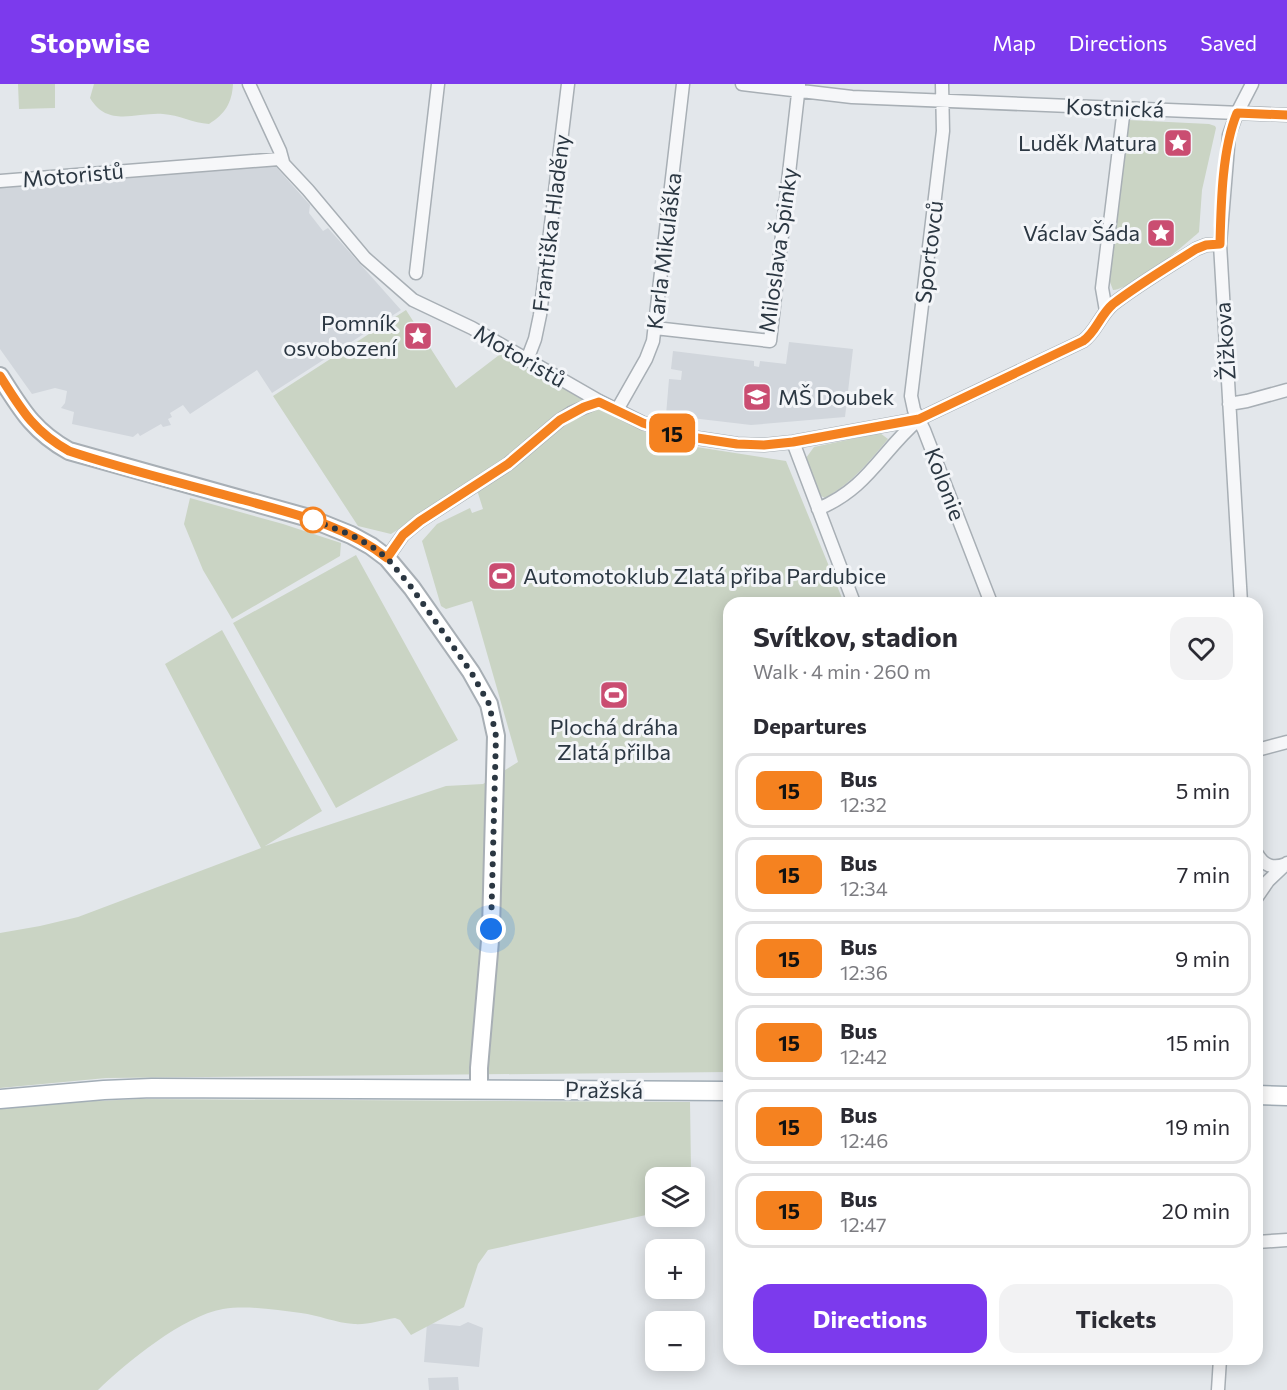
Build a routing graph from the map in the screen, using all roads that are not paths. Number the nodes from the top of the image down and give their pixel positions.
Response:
1 (249, 84) edge
2 (438, 84) edge
3 (568, 84) edge
4 (684, 84) edge
5 (742, 84) edge
6 (942, 84) edge
7 (1252, 84) edge
8 (799, 87) edge
9 (943, 101) junction
10 (1124, 108) junction
11 (1237, 113) junction
12 (1287, 115) edge
13 (283, 162) junction
14 (0, 181) edge
15 (1220, 244) junction
16 (416, 273) dead end
17 (1106, 311) junction
18 (655, 328) junction
19 (527, 360) junction
20 (0, 376) edge
21 (1287, 390) edge
22 (599, 402) junction
23 (1229, 404) junction
24 (617, 410) junction
25 (919, 419) junction
26 (793, 442) junction
27 (818, 509) junction
28 (387, 558) junction
29 (852, 597) edge
30 (989, 597) edge
31 (1241, 597) edge
32 (1287, 742) edge
33 (1263, 748) edge
34 (1263, 862) edge
35 (1287, 863) edge
36 (1263, 888) edge
37 (479, 1089) junction
38 (723, 1091) edge
39 (1263, 1095) edge
40 (1287, 1096) edge
41 (0, 1100) edge
42 (1287, 1240) edge
43 (1263, 1242) edge
44 (1220, 1365) edge
45 (1218, 1390) edge

1 - 13 street
2 - 16 street
3 - 19 street, Františka Hladěny
4 - 18 street, Karla Mikuláška
5 - 8 street, Kostnická
6 - 9 street, Sportovců
7 - 11 street, Žižkova
8 - 9 street, Kostnická
8 - 18 street, Miloslava Špinky
9 - 10 street, Kostnická
9 - 25 street, Sportovců
10 - 11 street, Kostnická
10 - 17 street
11 - 12 street, Kostnická
11 - 15 street, Žižkova
13 - 14 street, Motoristů
13 - 19 street, Motoristů
15 - 17 street, Motoristů
15 - 23 street, Žižkova
17 - 25 street, Motoristů
18 - 24 street, Karla Mikuláška
19 - 22 street, Motoristů
20 - 28 street
21 - 23 street
22 - 24 street, Motoristů
22 - 28 street
23 - 31 street, Žižkova
24 - 26 street, Motoristů
25 - 26 street, Motoristů
25 - 27 street, Kolonie
25 - 30 street, Kolonie
26 - 27 street
27 - 29 street
28 - 37 street
32 - 33 street
34 - 35 street
35 - 36 street
37 - 38 main road, Pražská
37 - 41 main road, Pražská
39 - 40 main road
42 - 43 street
44 - 45 street

